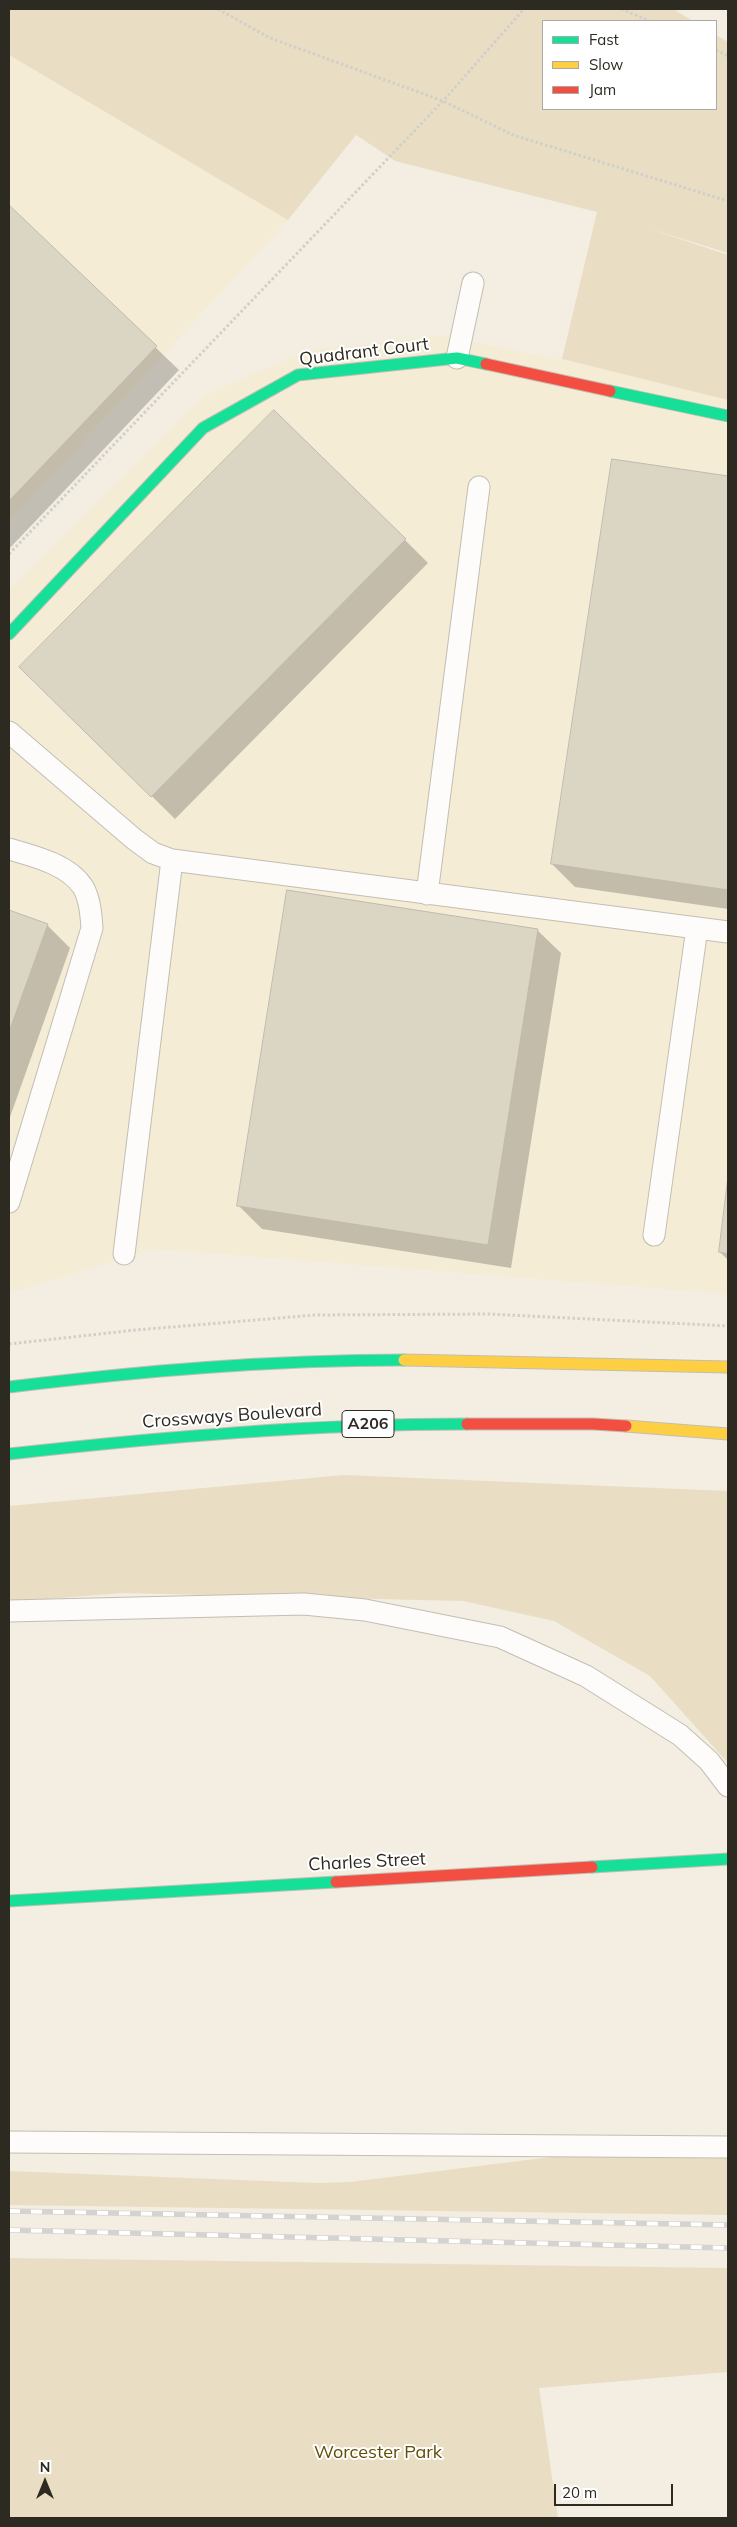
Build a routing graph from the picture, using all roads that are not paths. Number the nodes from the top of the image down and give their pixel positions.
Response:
1 (473, 283) dead end
2 (457, 358) junction
3 (728, 416) edge
4 (479, 487) dead end
5 (9, 634) edge
6 (9, 732) edge
7 (9, 849) edge
8 (172, 860) junction
9 (427, 894) junction
10 (697, 928) junction
11 (728, 932) edge
12 (9, 1202) edge
13 (654, 1235) dead end
14 (124, 1254) dead end
15 (728, 1367) edge
16 (9, 1386) edge
17 (728, 1434) edge
18 (9, 1454) edge
19 (9, 1611) edge
20 (728, 1786) edge
21 (728, 1859) edge
22 (9, 1901) edge
23 (9, 2142) edge
24 (728, 2146) edge

1 - 2 lane
2 - 3 street, Quadrant Court
2 - 5 street, Quadrant Court
4 - 9 lane
6 - 8 lane
7 - 12 lane
8 - 9 lane
8 - 14 lane
9 - 10 lane
10 - 11 lane
10 - 13 lane
15 - 16 street
17 - 18 street, Crossways Boulevard / A206
19 - 20 lane
21 - 22 street, Charles Street
23 - 24 lane

